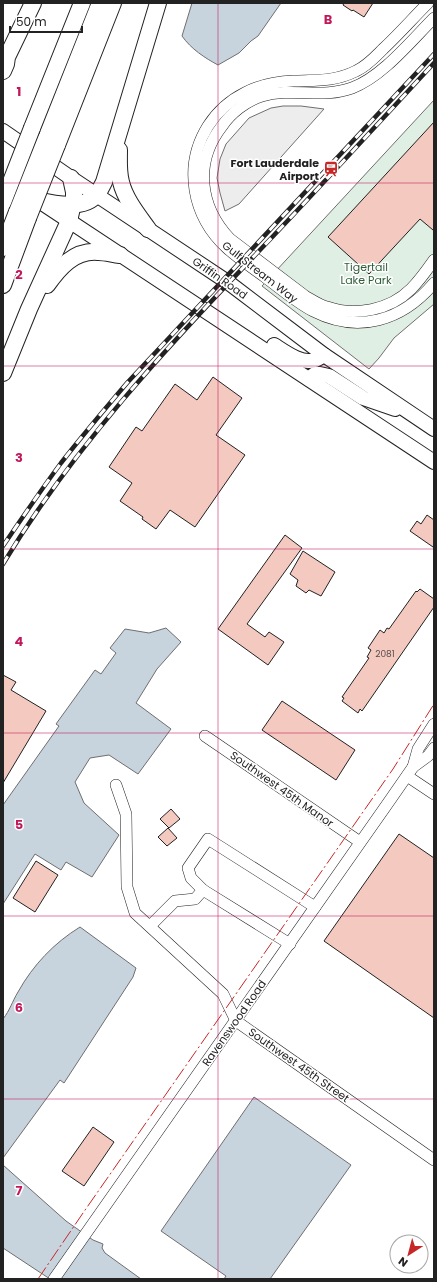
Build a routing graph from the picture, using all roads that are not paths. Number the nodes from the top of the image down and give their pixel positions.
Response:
1 (33, 3) edge
2 (70, 3) edge
3 (82, 3) edge
4 (100, 3) edge
5 (113, 3) edge
6 (158, 3) edge
7 (428, 3) edge
8 (434, 18) edge
9 (4, 62) edge
10 (28, 125) junction
11 (3, 131) edge
12 (119, 134) junction
13 (52, 142) junction
14 (3, 178) edge
15 (71, 178) junction
16 (97, 195) junction
17 (37, 200) junction
18 (3, 202) edge
19 (73, 205) junction
20 (22, 215) junction
21 (69, 222) junction
22 (148, 229) junction
23 (3, 248) edge
24 (120, 254) junction
25 (434, 260) edge
26 (434, 283) edge
27 (3, 285) edge
28 (30, 309) junction
29 (239, 333) junction
30 (324, 355) junction
31 (3, 373) edge
32 (309, 379) junction
33 (415, 416) junction
34 (434, 429) edge
35 (434, 462) edge
36 (434, 724) edge
37 (205, 736) dead end
38 (434, 748) edge
39 (410, 771) junction
40 (116, 785) dead end
41 (434, 794) edge
42 (360, 842) junction
43 (203, 890) junction
44 (315, 907) junction
45 (150, 926) junction
46 (290, 944) junction
47 (236, 1021) junction
48 (434, 1160) edge
49 (54, 1279) edge

1 - 9 highway
2 - 10 highway
3 - 10 highway
4 - 13 highway
5 - 13 highway
6 - 12 highway
7 - 26 street, Gulf Stream Way
8 - 25 street, Gulf Stream Way
10 - 14 highway
10 - 18 highway, bridge
11 - 15 main road, Griffin Road
12 - 16 highway
12 - 22 highway
13 - 20 highway, bridge
14 - 17 main road
15 - 16 main road, Griffin Road
15 - 19 highway
16 - 19 highway
16 - 22 main road, Griffin Road
17 - 19 highway
17 - 21 main road
19 - 21 highway
20 - 23 highway
20 - 27 highway
21 - 24 main road
21 - 28 highway
22 - 30 main road, Griffin Road
24 - 28 highway
24 - 29 main road
28 - 31 highway
29 - 30 main road
29 - 32 main road
30 - 33 main road, Griffin Road
32 - 33 main road
32 - 35 main road
33 - 34 main road, Griffin Road
36 - 39 street, Ravenswood Road
37 - 42 street, Southwest 45th Manor
38 - 39 street, Ravenswood Road
39 - 41 street
39 - 42 street, Ravenswood Road
40 - 45 street, Southwest 45th Street
42 - 44 street, Ravenswood Road
43 - 44 street
43 - 45 street
43 - 46 street
44 - 46 street, Ravenswood Road
45 - 47 street, Southwest 45th Street
46 - 47 street, Ravenswood Road
47 - 48 street, Southwest 45th Street
47 - 49 street, Ravenswood Road

